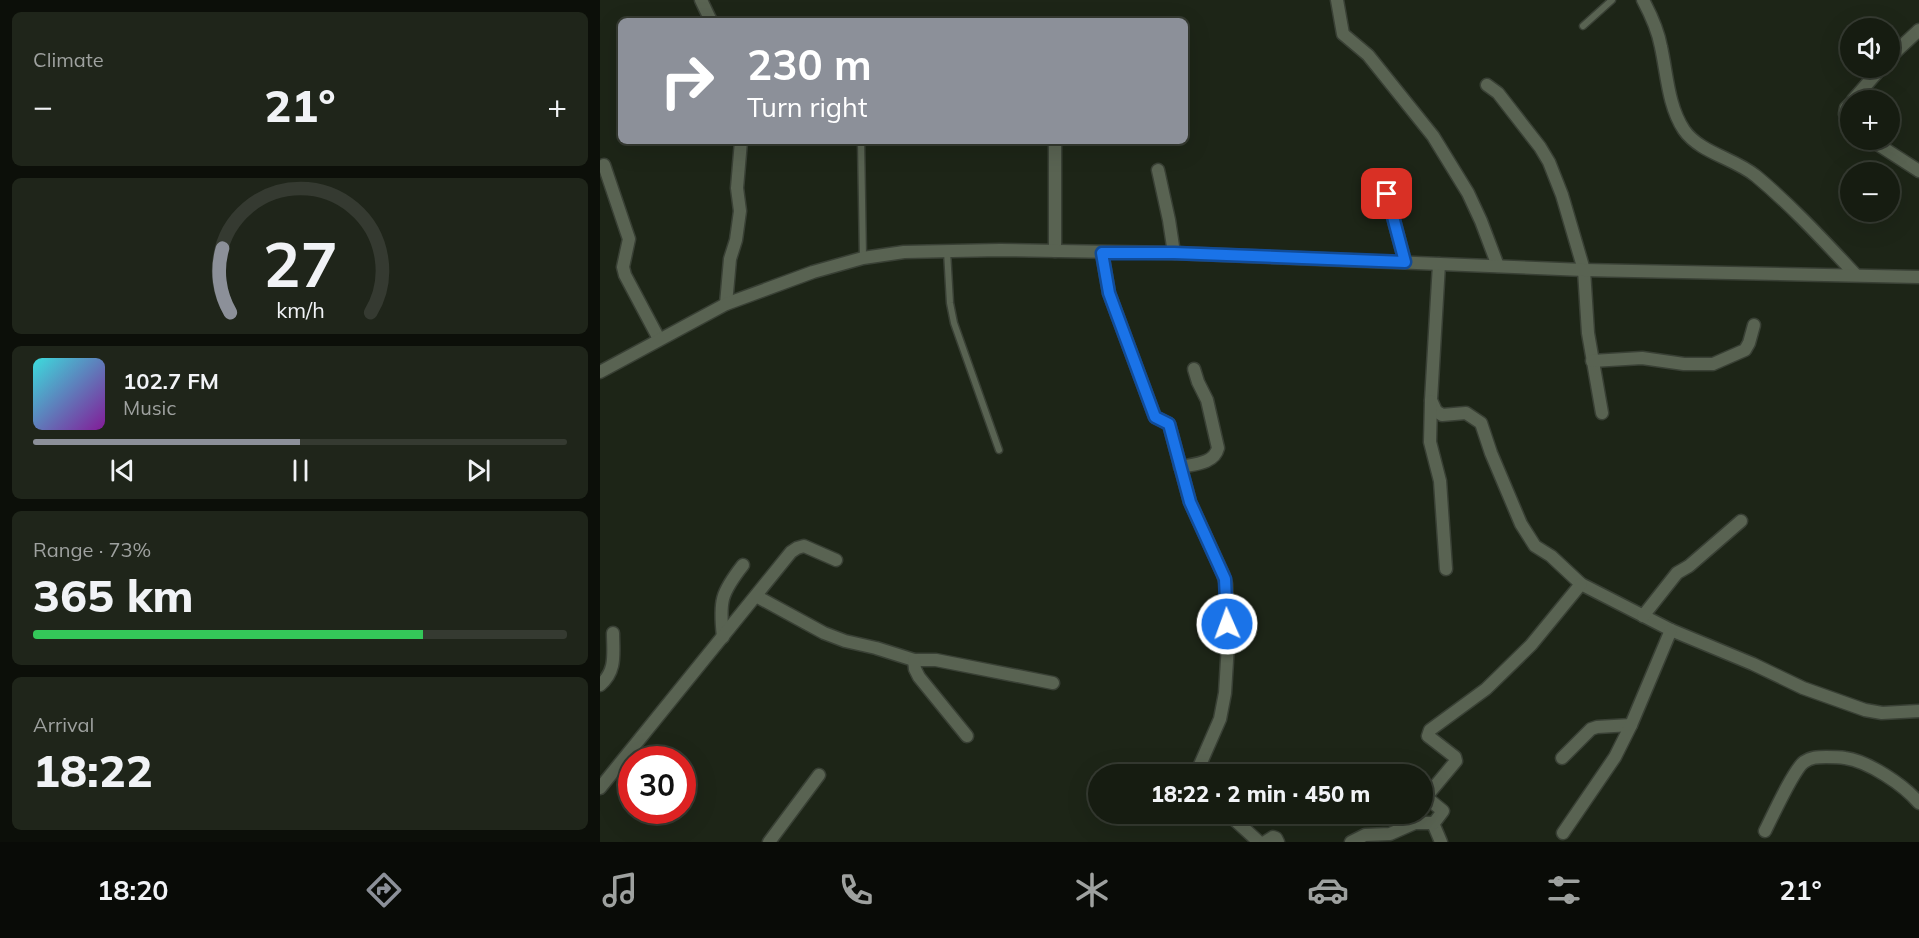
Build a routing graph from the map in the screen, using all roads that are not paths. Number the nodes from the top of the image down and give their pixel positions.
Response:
1 (701, 0) edge
2 (1337, 0) edge
3 (1612, 0) edge
4 (1643, 0) edge
5 (710, 18) edge
6 (1583, 26) dead end
7 (1919, 30) edge
8 (1900, 48) edge
9 (1872, 78) edge
10 (1487, 85) dead end
11 (1862, 90) edge
12 (741, 144) edge
13 (861, 144) edge
14 (1055, 144) edge
15 (1886, 150) edge
16 (604, 165) dead end
17 (1158, 170) dead end
18 (1919, 171) edge
19 (1387, 194) dead end
20 (947, 250) junction
21 (1054, 251) junction
22 (1102, 253) junction
23 (1174, 253) junction
24 (863, 258) junction
25 (1405, 262) junction
26 (1439, 264) junction
27 (1498, 266) junction
28 (1584, 270) junction
29 (1856, 275) junction
30 (1919, 277) edge
31 (726, 304) junction
32 (1754, 325) dead end
33 (659, 339) junction
34 (1592, 361) junction
35 (1194, 369) dead end
36 (600, 372) edge
37 (1431, 400) junction
38 (1602, 413) dead end
39 (999, 450) dead end
40 (1180, 467) junction
41 (1740, 521) dead end
42 (836, 560) dead end
43 (744, 565) dead end
44 (1446, 569) dead end
45 (1581, 584) junction
46 (756, 596) junction
47 (1643, 615) junction
48 (1671, 630) junction
49 (613, 633) dead end
50 (723, 637) junction
51 (914, 660) junction
52 (1053, 683) dead end
53 (600, 685) edge
54 (1919, 711) edge
55 (1631, 725) junction
56 (967, 736) dead end
57 (1562, 758) dead end
58 (1200, 764) edge
59 (819, 775) dead end
60 (600, 788) edge
61 (1433, 789) edge
62 (1433, 803) edge
63 (1919, 804) edge
64 (1240, 824) edge
65 (1411, 824) edge
66 (1433, 824) joint
67 (1765, 831) dead end
68 (1563, 833) dead end
69 (769, 842) edge
70 (1260, 842) edge
71 (1265, 842) edge
72 (1278, 842) edge
73 (1351, 842) edge
74 (1441, 842) edge

1 - 5 street
2 - 27 street
3 - 6 lane
4 - 29 street
7 - 8 street
9 - 11 street
10 - 28 street
12 - 31 street
13 - 24 lane
14 - 21 street
15 - 18 street
16 - 33 street
17 - 23 street
19 - 25 street
20 - 21 street
20 - 24 street
20 - 39 lane
21 - 22 street
22 - 23 street
22 - 40 street
23 - 25 street
24 - 31 street
25 - 26 street
26 - 27 street
26 - 37 street
27 - 28 street
28 - 29 street
28 - 34 street
29 - 30 street
31 - 33 street
32 - 34 street
33 - 36 street
34 - 38 street
35 - 40 street
37 - 44 street
37 - 45 street
40 - 58 street
41 - 47 street
42 - 46 street
43 - 50 street
45 - 47 street
45 - 61 street
46 - 50 street
46 - 51 street
47 - 48 street
48 - 54 street
48 - 55 street
49 - 53 street
50 - 60 street
51 - 52 street
51 - 56 street
55 - 57 street
55 - 68 street
59 - 69 street
62 - 66 street
63 - 67 street
64 - 70 street
65 - 73 street
66 - 74 street
71 - 72 street

